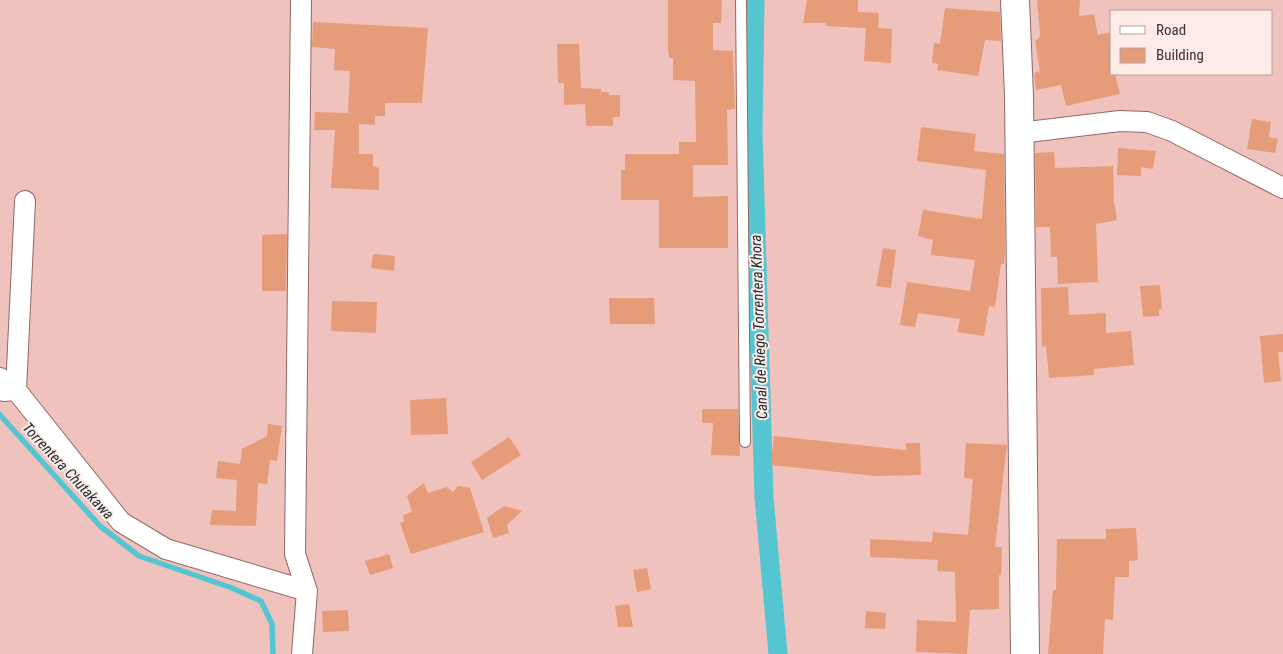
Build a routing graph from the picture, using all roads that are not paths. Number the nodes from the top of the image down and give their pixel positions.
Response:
1 (301, 0) edge
2 (741, 0) edge
3 (1015, 0) edge
4 (1019, 133) junction
5 (1283, 188) edge
6 (25, 200) dead end
7 (5, 387) edge
8 (745, 442) dead end
9 (307, 591) junction
10 (302, 654) edge
11 (1024, 654) edge

1 - 9 street
2 - 8 lane
3 - 4 main road
4 - 5 street
4 - 11 main road
6 - 7 street
7 - 9 street
9 - 10 street

